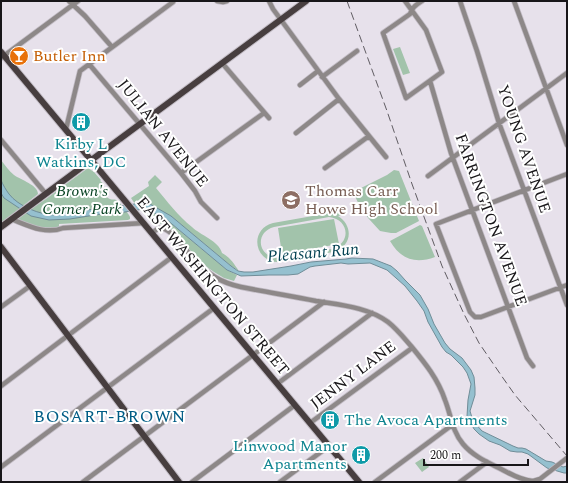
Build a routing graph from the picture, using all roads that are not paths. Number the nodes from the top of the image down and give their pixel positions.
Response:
1 (78, 1) edge
2 (217, 1) edge
3 (227, 1) edge
4 (269, 1) edge
5 (306, 1) edge
6 (405, 1) edge
7 (422, 1) edge
8 (460, 1) edge
9 (514, 1) edge
10 (173, 2) dead end
11 (71, 3) edge
12 (412, 10) junction
13 (280, 20) junction
14 (112, 47) junction
15 (358, 51) dead end
16 (2, 55) edge
17 (222, 63) junction
18 (89, 64) junction
19 (318, 71) junction
20 (567, 73) edge
21 (322, 77) junction
22 (430, 81) junction
23 (300, 85) dead end
24 (546, 88) junction
25 (338, 99) junction
26 (264, 113) junction
27 (269, 118) dead end
28 (499, 123) junction
29 (140, 124) junction
30 (66, 129) junction
31 (296, 132) dead end
32 (369, 136) junction
33 (1, 140) edge
34 (567, 145) edge
35 (386, 157) dead end
36 (453, 157) junction
37 (91, 160) junction
38 (325, 168) dead end
39 (181, 174) junction
40 (567, 174) edge
41 (428, 176) dead end
42 (524, 190) junction
43 (46, 194) junction
44 (472, 210) junction
45 (217, 218) dead end
46 (11, 219) junction
47 (144, 224) junction
48 (1, 227) edge
49 (152, 233) junction
50 (1, 247) edge
51 (172, 257) junction
52 (567, 285) edge
53 (30, 286) junction
54 (560, 287) junction
55 (324, 302) junction
56 (567, 305) edge
57 (1, 307) edge
58 (508, 307) junction
59 (214, 308) junction
60 (372, 313) junction
61 (67, 336) junction
62 (412, 348) junction
63 (253, 355) junction
64 (533, 366) dead end
65 (277, 384) junction
66 (1, 386) edge
67 (107, 388) junction
68 (295, 405) junction
69 (310, 423) junction
70 (452, 424) junction
71 (144, 437) junction
72 (329, 446) junction
73 (565, 460) edge
74 (488, 462) junction
75 (1, 467) edge
76 (84, 482) edge
77 (179, 482) edge
78 (192, 482) edge
79 (280, 482) edge
80 (359, 482) edge
81 (375, 482) edge
82 (460, 482) edge
83 (531, 482) edge

1 - 11 street
2 - 3 street
4 - 13 street
5 - 13 main road
6 - 12 street
7 - 12 street
8 - 28 street, YOUNG AVENUE
9 - 24 street
10 - 14 street
11 - 14 street
11 - 16 street
12 - 22 street
12 - 22 street
13 - 17 main road
13 - 19 street
14 - 18 street
15 - 21 street
16 - 30 main road, EAST WASHINGTON STREET
17 - 26 street
17 - 29 main road
18 - 29 street, JULIAN AVENUE
18 - 30 street
19 - 21 street
19 - 23 street
20 - 24 street
21 - 25 street
22 - 36 street, FARRINGTON AVENUE
24 - 28 street
24 - 34 street
25 - 31 street
25 - 32 street
26 - 27 street
26 - 39 street
28 - 36 street
28 - 42 street, YOUNG AVENUE
29 - 37 main road
29 - 39 street, JULIAN AVENUE
30 - 37 main road, EAST WASHINGTON STREET
32 - 35 street
32 - 38 street
33 - 43 street
36 - 41 street
36 - 44 street, FARRINGTON AVENUE
37 - 43 main road
37 - 47 main road, EAST WASHINGTON STREET
39 - 45 street, JULIAN AVENUE
40 - 42 street
42 - 44 street
42 - 54 street, YOUNG AVENUE
43 - 46 main road
44 - 58 street, FARRINGTON AVENUE
44 - 58 street
46 - 47 street
46 - 48 main road
47 - 49 main road, EAST WASHINGTON STREET
49 - 51 main road, EAST WASHINGTON STREET
49 - 55 street
50 - 53 main road
51 - 59 main road, EAST WASHINGTON STREET
51 - 61 street
52 - 54 street
53 - 57 street
53 - 61 main road
54 - 56 street, YOUNG AVENUE
54 - 58 street
55 - 60 street
55 - 63 street
58 - 64 street, FARRINGTON AVENUE
59 - 63 main road, EAST WASHINGTON STREET
59 - 67 street
60 - 62 street
60 - 65 street
61 - 66 street
61 - 67 main road
62 - 69 street, JENNY LANE
62 - 70 street
63 - 65 main road, EAST WASHINGTON STREET
63 - 71 street
65 - 68 main road, EAST WASHINGTON STREET
67 - 71 main road
67 - 75 street
68 - 69 main road, EAST WASHINGTON STREET
68 - 78 street
69 - 72 main road, EAST WASHINGTON STREET
70 - 74 street
70 - 81 street
71 - 76 street
71 - 77 main road
72 - 79 street
72 - 80 main road, EAST WASHINGTON STREET
73 - 83 street
74 - 82 street
74 - 83 street

